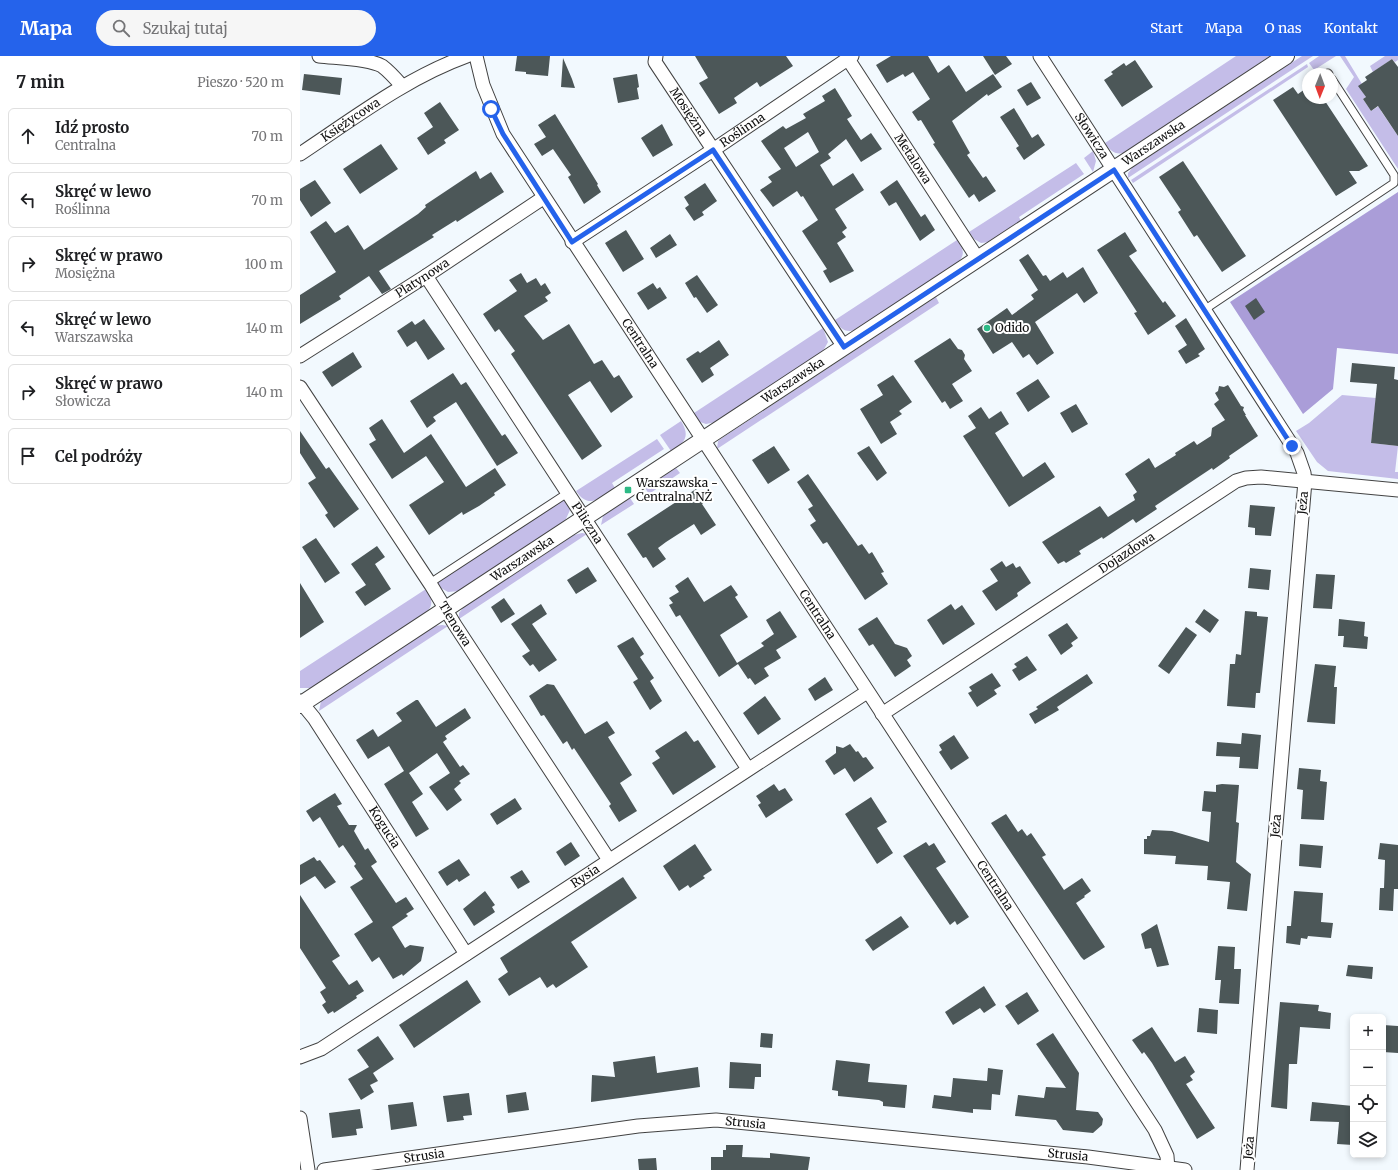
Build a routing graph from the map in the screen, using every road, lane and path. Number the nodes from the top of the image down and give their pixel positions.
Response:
1 (319, 56) edge
2 (467, 56) edge
3 (476, 56) edge
4 (656, 56) edge
5 (1040, 56) edge
6 (1286, 56) edge
7 (850, 57) edge
8 (402, 86) junction
9 (1338, 88) edge
10 (713, 150) junction
11 (300, 154) edge
12 (1114, 170) junction
13 (543, 198) junction
14 (572, 242) junction
15 (978, 259) junction
16 (426, 276) junction
17 (1204, 310) junction
18 (844, 347) junction
19 (300, 356) edge
20 (300, 387) edge
21 (702, 441) junction
22 (1305, 481) junction
23 (1398, 490) edge
24 (569, 492) junction
25 (585, 518) junction
26 (430, 583) junction
27 (446, 610) junction
28 (867, 692) junction
29 (301, 704) edge
30 (882, 714) junction
31 (748, 769) junction
32 (609, 860) junction
33 (466, 954) junction
34 (300, 1057) edge
35 (300, 1118) edge
36 (1168, 1169) edge
37 (308, 1170) edge
38 (324, 1170) edge
39 (1185, 1170) edge
40 (1247, 1170) edge

1 - 8 street
2 - 8 street, Księżycowa
3 - 13 street, Centralna
4 - 10 street, Mosiężna
5 - 12 street, Słowicza
6 - 12 street, Warszawska
7 - 10 street, Roślinna
7 - 15 street, Metalowa
8 - 11 street, Księżycowa
9 - 17 lane
10 - 14 street, Roślinna
10 - 18 street, Mosiężna
12 - 15 street, Warszawska
12 - 17 street, Słowicza
13 - 14 street, Centralna
13 - 16 street, Platynowa
14 - 21 street, Centralna
15 - 18 street, Warszawska
16 - 19 street, Platynowa
16 - 24 street, Piliczna
17 - 22 street, Słowicza
18 - 21 street, Warszawska
20 - 26 street, Tlenowa
21 - 25 street, Warszawska
21 - 28 street, Centralna
22 - 23 street, Dojazdowa
22 - 30 street, Dojazdowa
22 - 40 street, Jeża
24 - 25 street, Piliczna
24 - 26 lane
25 - 27 street, Warszawska
25 - 31 street, Piliczna
26 - 27 street, Tlenowa
27 - 29 street, Warszawska
27 - 32 street, Tlenowa
28 - 30 street, Centralna
28 - 31 street, Rysia
29 - 33 street, Kogucia
30 - 36 street, Centralna
31 - 32 street, Rysia
32 - 33 street, Rysia
33 - 34 street, Rysia
35 - 37 street
36 - 38 street, Strusia
36 - 39 street, Strusia

